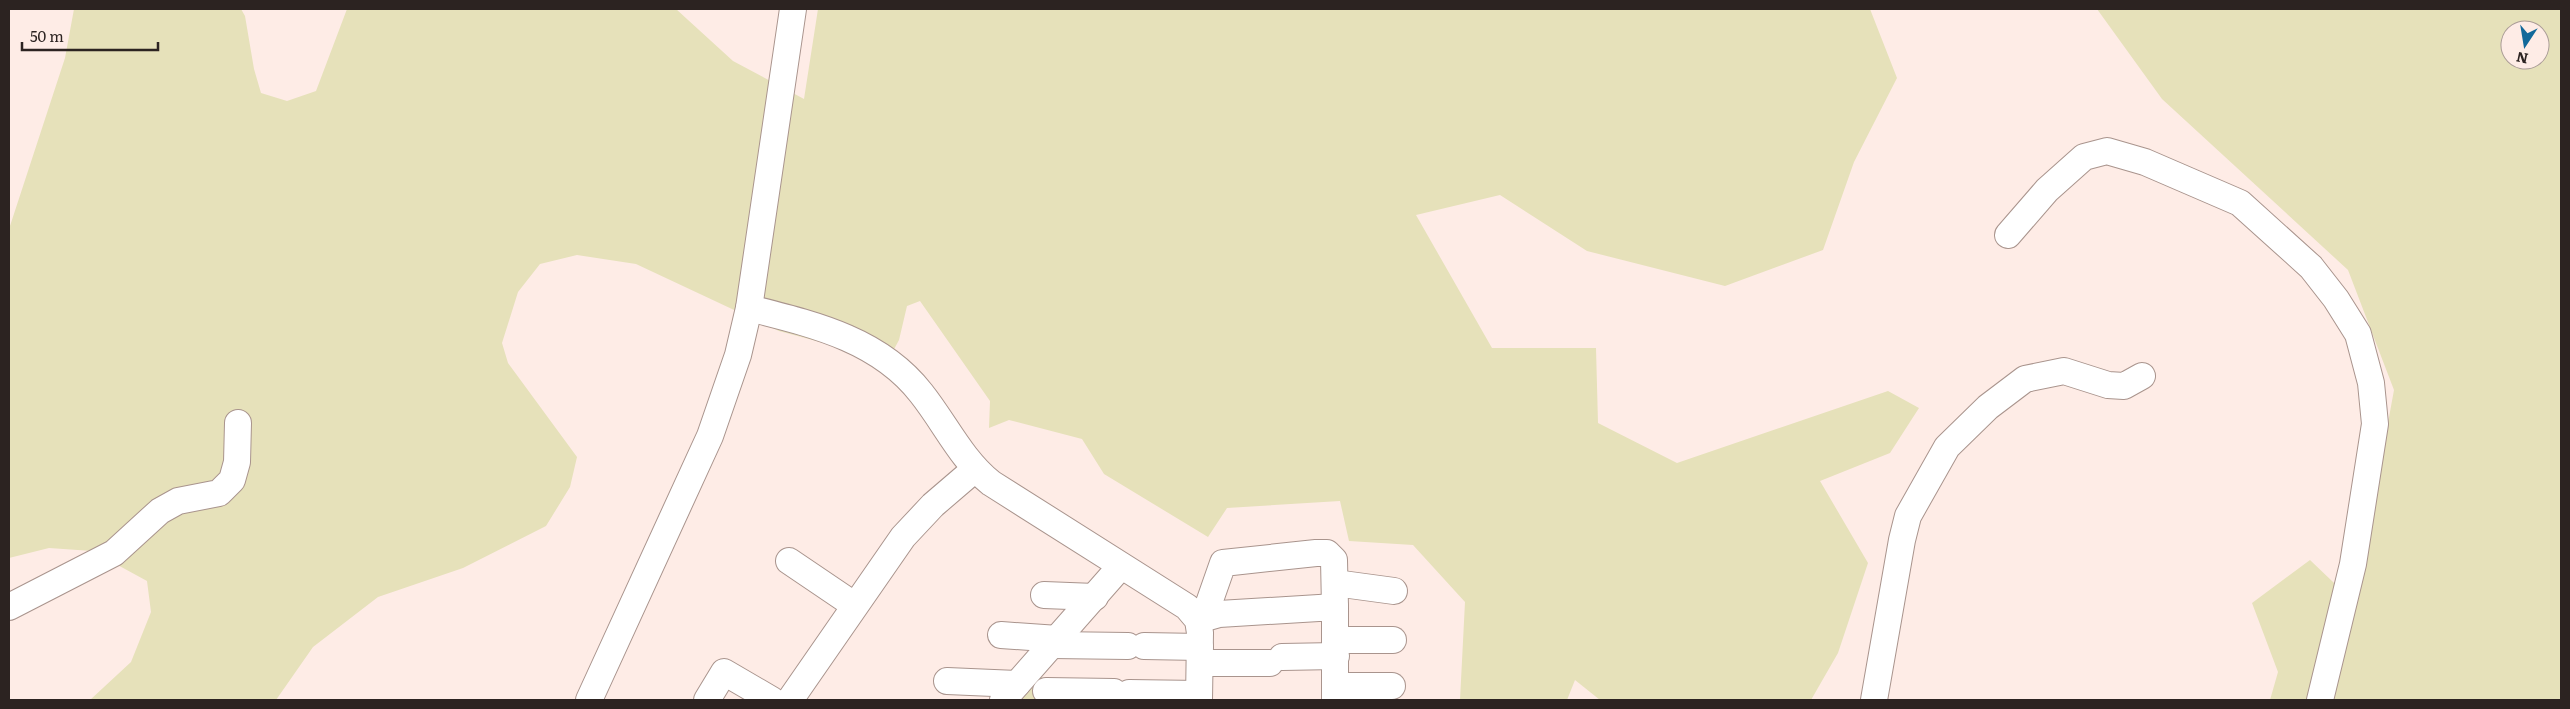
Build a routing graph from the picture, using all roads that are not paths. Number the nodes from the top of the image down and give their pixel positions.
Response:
1 (793, 9) edge
2 (2008, 235) dead end
3 (749, 308) junction
4 (2142, 376) dead end
5 (238, 423) dead end
6 (975, 469) junction
7 (789, 561) dead end
8 (1121, 566) junction
9 (1394, 591) dead end
10 (1044, 594) dead end
11 (1335, 595) junction
12 (1095, 597) junction
13 (854, 605) junction
14 (9, 607) edge
15 (1198, 620) junction
16 (1001, 635) dead end
17 (1393, 640) dead end
18 (1053, 645) junction
19 (1336, 648) junction
20 (1200, 655) junction
21 (947, 681) dead end
22 (1392, 686) dead end
23 (1010, 692) edge
24 (1335, 693) edge
25 (1046, 696) edge
26 (1199, 697) edge
27 (590, 700) edge
28 (707, 700) edge
29 (772, 700) edge
30 (790, 700) edge
31 (1874, 700) edge
32 (2320, 700) edge

1 - 3 street
2 - 32 street
3 - 6 street
3 - 27 street
4 - 31 street
5 - 14 street
6 - 8 street
6 - 13 street
7 - 13 street
8 - 12 street
8 - 15 street
9 - 11 street
10 - 12 street
11 - 15 street
11 - 15 street
11 - 19 street
12 - 18 street
13 - 30 street
15 - 20 street
16 - 18 street
17 - 19 street
18 - 20 street
18 - 23 street
18 - 25 street
19 - 20 street
19 - 24 street
20 - 26 street
21 - 23 street
22 - 24 street
25 - 26 street
28 - 29 street

